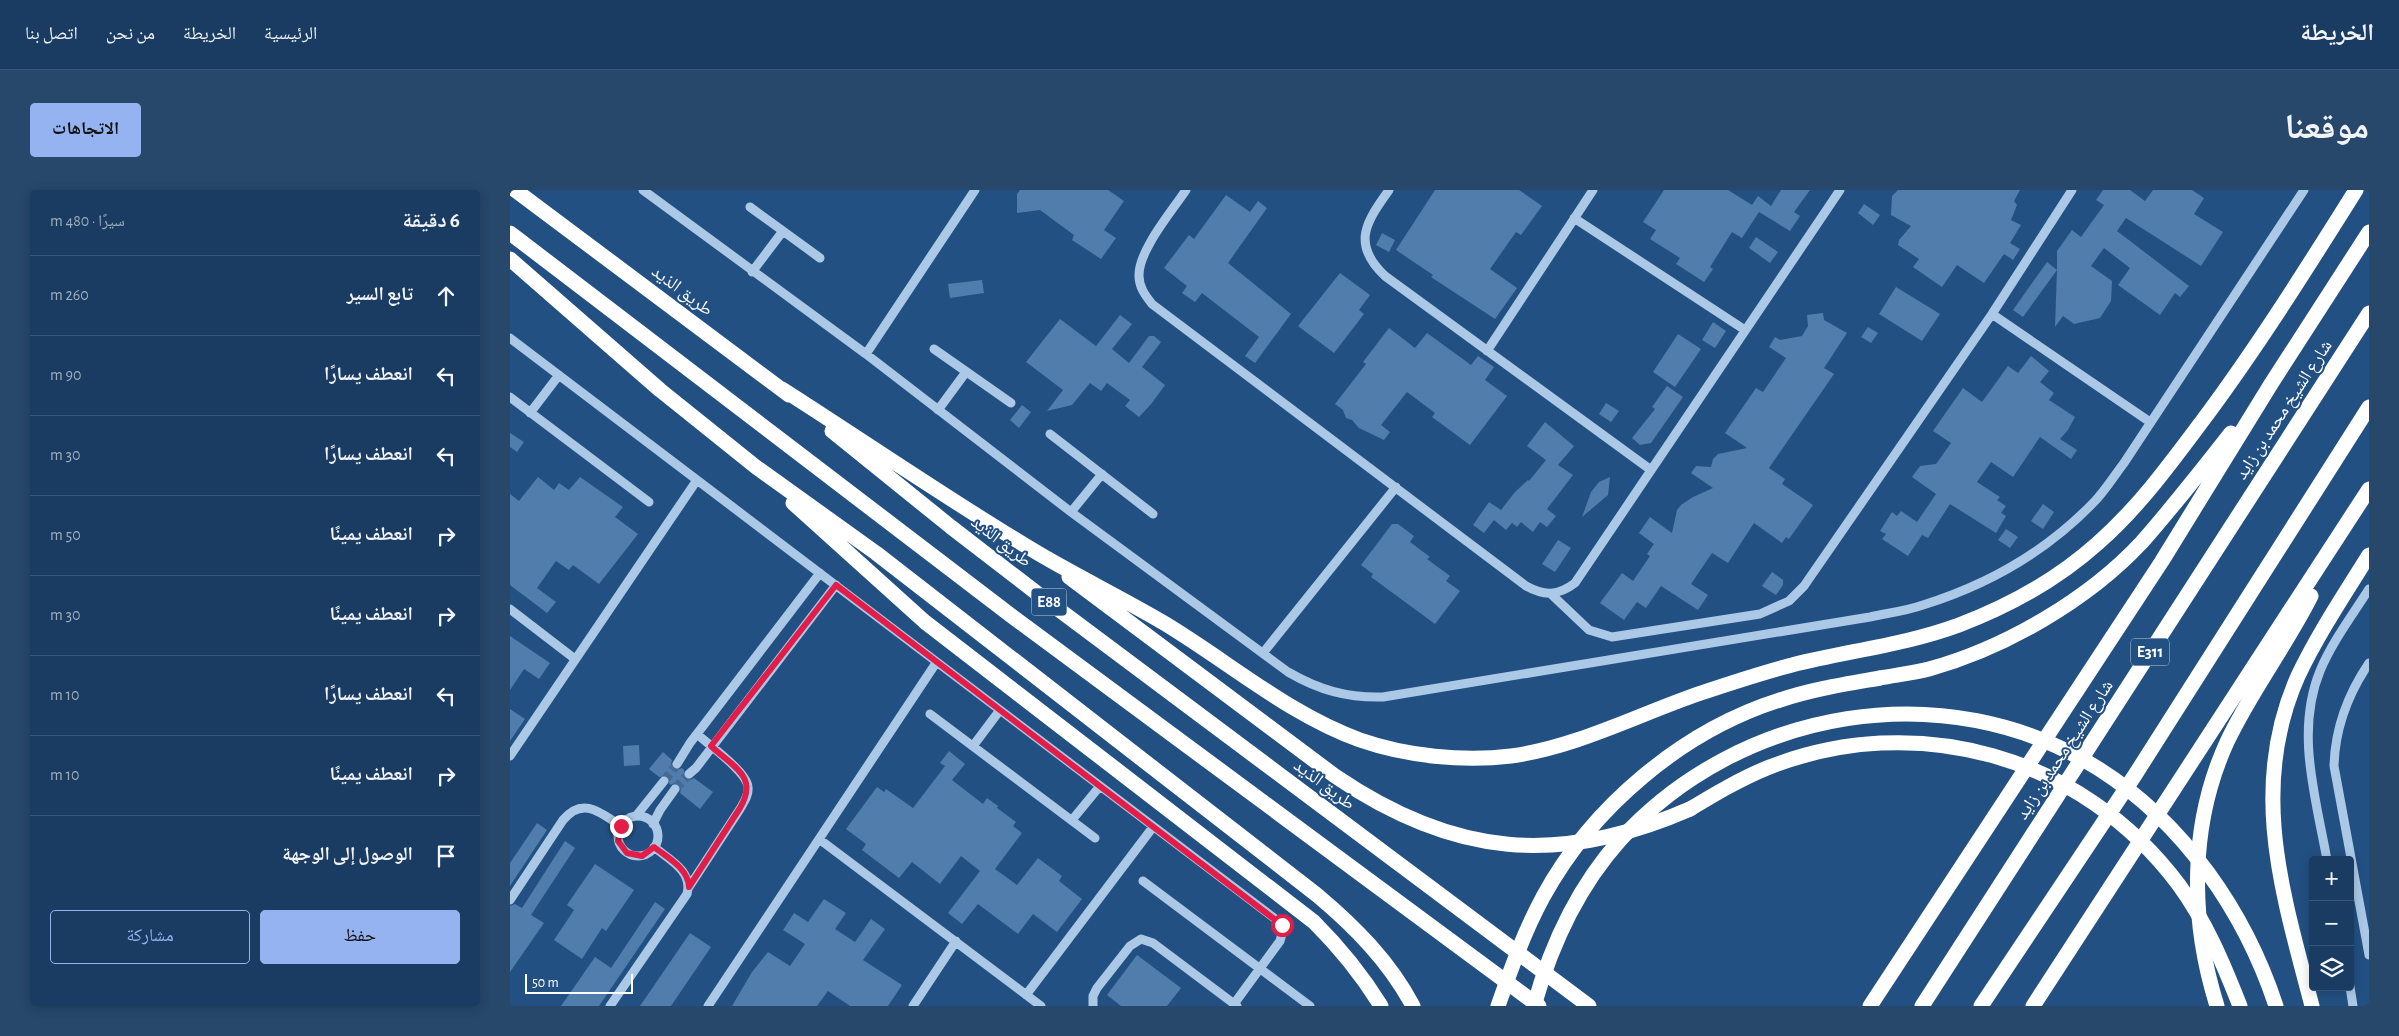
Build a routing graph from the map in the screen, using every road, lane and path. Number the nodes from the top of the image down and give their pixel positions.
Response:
1 (515, 190) edge
2 (643, 190) edge
3 (974, 190) edge
4 (1186, 190) edge
5 (1389, 190) edge
6 (1592, 190) edge
7 (1840, 190) edge
8 (2072, 190) edge
9 (2304, 190) edge
10 (2356, 190) edge
11 (750, 207) dead end
12 (1574, 218) junction
13 (783, 231) junction
14 (2369, 232) edge
15 (510, 233) edge
16 (820, 258) dead end
17 (510, 259) edge
18 (752, 272) junction
19 (2369, 313) edge
20 (1992, 314) junction
21 (1745, 330) junction
22 (510, 338) edge
23 (934, 348) dead end
24 (1487, 351) junction
25 (866, 354) junction
26 (966, 372) junction
27 (559, 375) junction
28 (2271, 384) junction
29 (782, 389) junction
30 (510, 398) edge
31 (1011, 403) dead end
32 (2369, 407) edge
33 (938, 410) junction
34 (530, 413) junction
35 (2150, 422) junction
36 (1050, 434) dead end
37 (756, 467) junction
38 (1651, 470) junction
39 (1102, 474) junction
40 (696, 480) junction
41 (1396, 487) junction
42 (2369, 489) edge
43 (649, 502) dead end
44 (1071, 512) junction
45 (1153, 514) dead end
46 (1033, 550) junction
47 (2331, 550) junction
48 (2369, 555) edge
49 (820, 573) junction
50 (836, 585) junction
51 (2369, 589) edge
52 (1551, 594) junction
53 (510, 609) edge
54 (1264, 653) junction
55 (575, 659) junction
56 (936, 663) junction
57 (2369, 663) edge
58 (1000, 710) junction
59 (930, 714) dead end
60 (696, 734) junction
61 (711, 746) junction
62 (973, 746) junction
63 (510, 756) edge
64 (677, 764) tunnel mouth
65 (689, 774) tunnel mouth
66 (664, 781) tunnel mouth
67 (1100, 786) junction
68 (676, 789) tunnel mouth
69 (636, 816) junction
70 (1072, 820) junction
71 (654, 824) junction
72 (621, 826) junction
73 (1153, 827) junction
74 (1095, 838) dead end
75 (819, 840) junction
76 (654, 847) junction
77 (2326, 856) edge
78 (1143, 881) dead end
79 (689, 887) junction
80 (510, 900) edge
81 (956, 941) junction
82 (2369, 955) edge
83 (1260, 969) junction
84 (2351, 991) edge
85 (1026, 995) junction
86 (2216, 1002) edge
87 (1236, 1005) edge
88 (610, 1006) edge
89 (708, 1006) edge
90 (912, 1006) edge
91 (1041, 1006) edge
92 (1093, 1006) edge
93 (1310, 1006) edge
94 (1381, 1006) edge
95 (1413, 1006) edge
96 (1498, 1006) edge
97 (1534, 1006) edge
98 (1539, 1006) edge
99 (1589, 1006) edge
100 (1870, 1006) edge
101 (1922, 1006) edge
102 (1981, 1006) edge
103 (2033, 1006) edge
104 (2240, 1006) edge
105 (2276, 1006) edge
106 (2312, 1006) edge
107 (2353, 1006) edge

1 - 29 highway, طريق الذيد / E88
2 - 18 street
3 - 25 street
4 - 41 street
5 - 24 street
6 - 12 street
7 - 21 street
8 - 20 street
9 - 35 street
10 - 46 highway
11 - 13 street
12 - 21 street
12 - 24 street
13 - 16 street
13 - 18 street
14 - 28 highway
15 - 98 highway, E88
17 - 37 highway
18 - 25 street
19 - 101 highway, شارع الشيخ محمد بن زايد / E311
20 - 35 street
20 - 52 street
21 - 38 street
22 - 27 street
23 - 26 street
24 - 38 street
25 - 33 street
26 - 31 street
26 - 33 street
27 - 34 street
27 - 40 street
28 - 96 highway, bridge
28 - 100 highway
29 - 46 highway
29 - 99 highway, طريق الذيد / E88
30 - 34 street
32 - 102 highway
33 - 44 street
34 - 43 street
35 - 54 street
36 - 39 street
37 - 94 highway
37 - 95 highway
38 - 52 street
39 - 44 street
39 - 45 street
40 - 49 street
40 - 55 street
41 - 52 street
41 - 54 street
42 - 47 highway
44 - 54 street
46 - 104 highway, bridge
47 - 86 highway
47 - 103 highway
48 - 106 highway
49 - 50 street
49 - 60 street
50 - 56 street
50 - 61 street
51 - 77 street
53 - 55 street
55 - 63 street
56 - 58 street
56 - 75 street
57 - 82 street
58 - 62 street
58 - 67 street
59 - 62 street
60 - 61 street
60 - 64 street
61 - 65 street
61 - 79 street
62 - 70 street
66 - 69 street
67 - 70 street
67 - 73 street
68 - 71 street
69 - 71 street
69 - 72 street
70 - 74 street
71 - 76 street
72 - 76 street
72 - 80 street
73 - 83 street
73 - 85 street
75 - 81 street
75 - 89 street
76 - 79 street
78 - 83 street
79 - 88 street
81 - 85 street
81 - 90 street
83 - 87 street
83 - 93 street
84 - 107 street
85 - 91 street
87 - 92 street
97 - 105 highway, bridge

